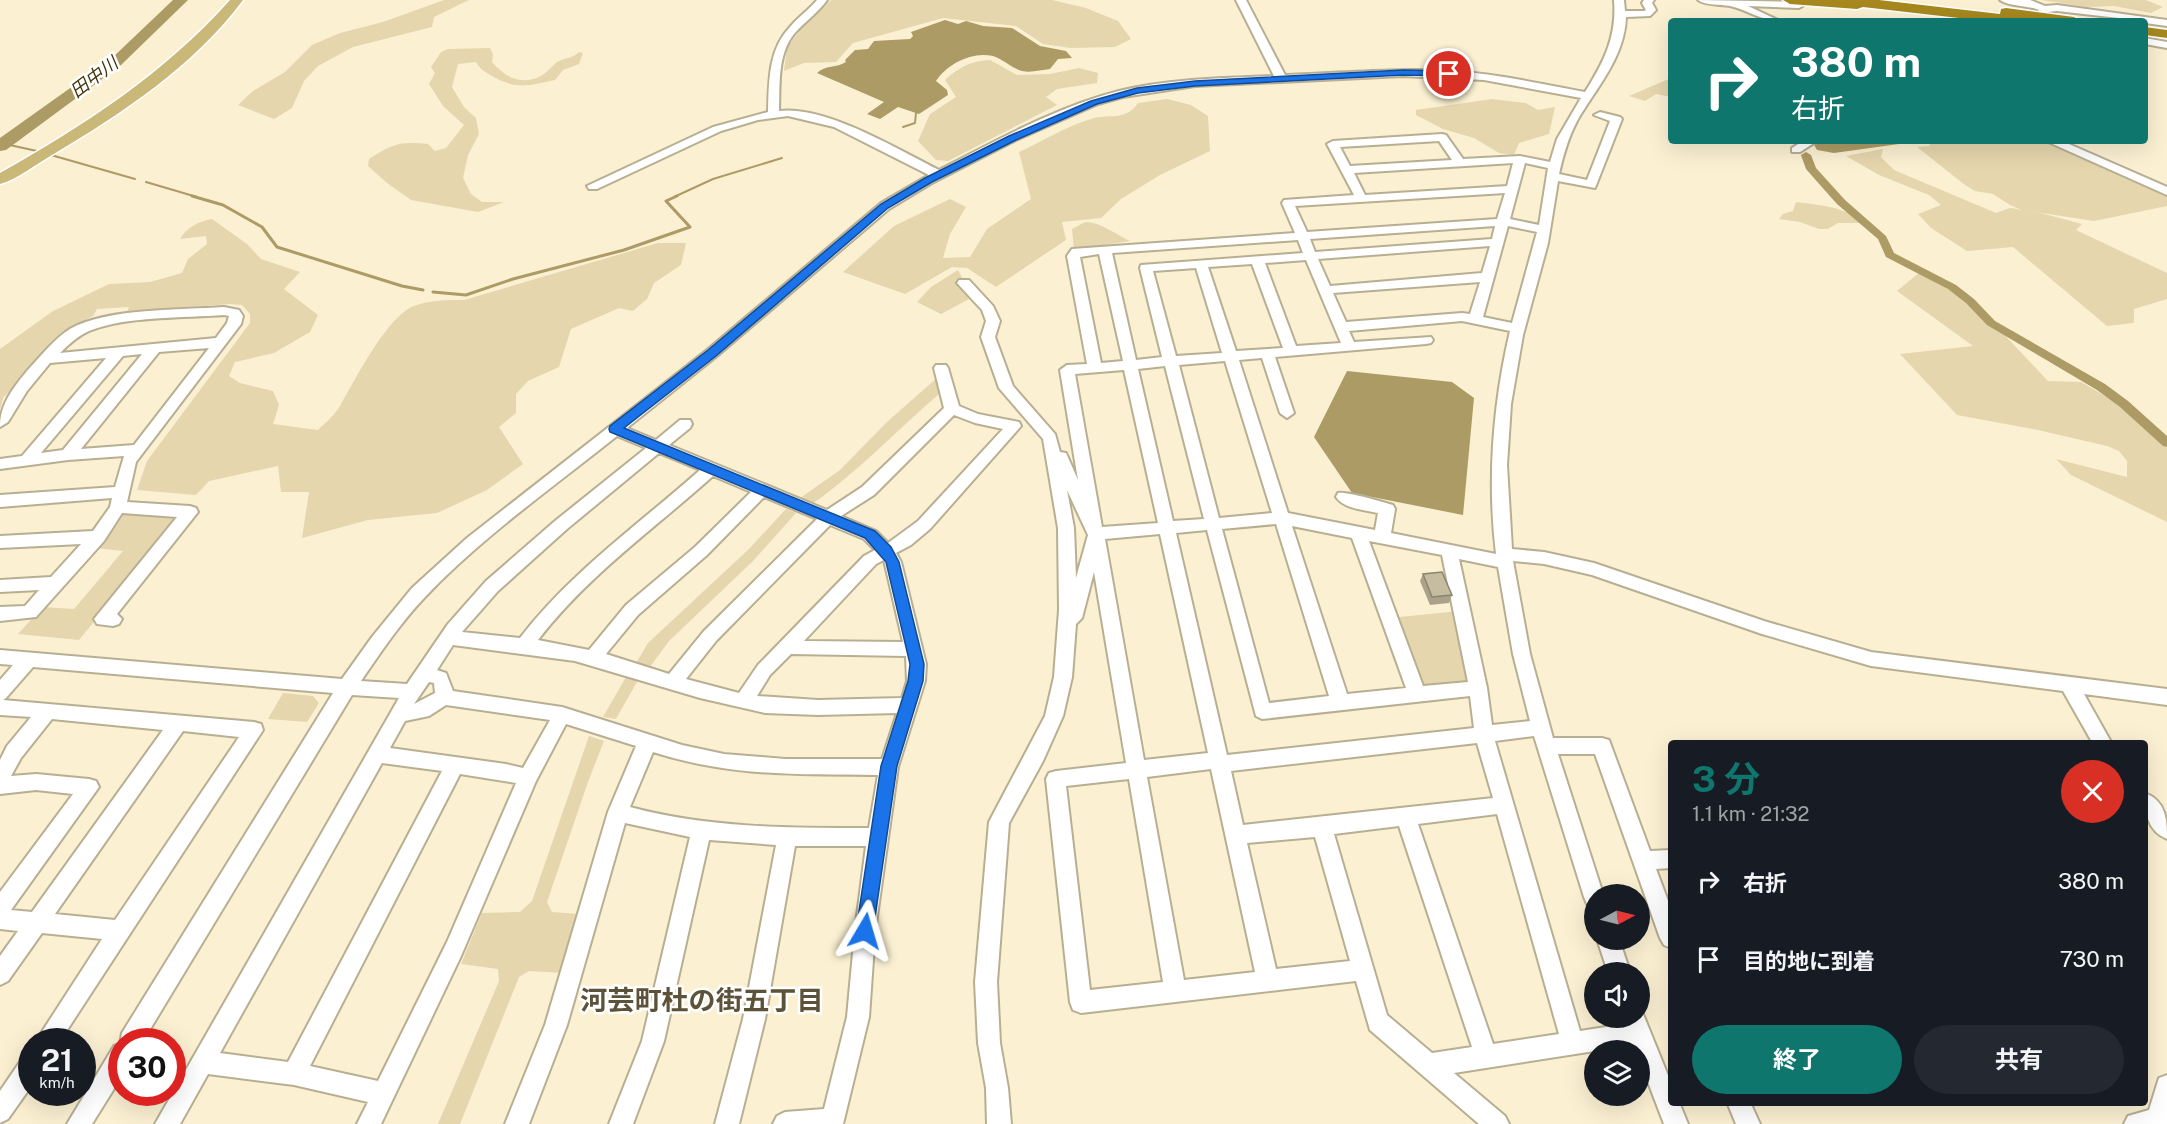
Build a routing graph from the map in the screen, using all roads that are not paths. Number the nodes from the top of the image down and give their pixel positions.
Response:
1 (237, 0) edge
2 (822, 0) edge
3 (1241, 0) edge
4 (1618, 0) edge
5 (1649, 0) edge
6 (1703, 0) edge
7 (1842, 0) edge
8 (1908, 0) edge
9 (2005, 0) edge
10 (1794, 3) edge
11 (1739, 7) junction
12 (1946, 12) junction
13 (1622, 14) junction
14 (1766, 18) edge
15 (1997, 18) edge
16 (2050, 18) edge
17 (2130, 18) edge
18 (2148, 20) edge
19 (2167, 23) edge
20 (2148, 31) edge
21 (2167, 34) edge
22 (2148, 37) edge
23 (2167, 40) edge
24 (2148, 42) edge
25 (2167, 45) edge
26 (1281, 79) junction
27 (1588, 96) junction
28 (773, 114) junction
29 (1600, 115) dead end
30 (1805, 144) edge
31 (2059, 144) edge
32 (1796, 150) dead end
33 (1520, 159) junction
34 (1459, 162) junction
35 (1347, 170) junction
36 (1553, 171) junction
37 (939, 175) junction
38 (0, 179) edge
39 (593, 186) dead end
40 (1512, 189) junction
41 (2167, 191) edge
42 (1361, 198) junction
43 (1504, 222) junction
44 (1544, 230) junction
45 (1302, 235) junction
46 (1497, 243) junction
47 (1105, 251) junction
48 (1311, 256) junction
49 (1257, 260) junction
50 (1201, 264) junction
51 (1487, 277) junction
52 (964, 283) dead end
53 (1326, 290) junction
54 (1476, 319) junction
55 (1342, 327) junction
56 (1517, 328) junction
57 (1426, 340) dead end
58 (220, 342) junction
59 (1349, 346) junction
60 (154, 349) junction
61 (1291, 351) junction
62 (118, 353) junction
63 (1267, 353) junction
64 (1230, 356) junction
65 (48, 359) junction
66 (1171, 361) junction
67 (1131, 364) junction
68 (1095, 367) junction
69 (941, 368) dead end
70 (952, 409) junction
71 (1287, 413) dead end
72 (0, 422) edge
73 (685, 424) dead end
74 (615, 429) junction
75 (1050, 438) junction
76 (657, 447) junction
77 (138, 450) junction
78 (68, 455) junction
79 (28, 459) junction
80 (0, 464) edge
81 (711, 470) junction
82 (761, 490) junction
83 (1344, 497) dead end
84 (119, 499) junction
85 (0, 501) edge
86 (827, 518) junction
87 (1282, 518) junction
88 (1211, 524) junction
89 (1165, 528) junction
90 (1358, 532) junction
91 (1096, 534) junction
92 (98, 537) junction
93 (1382, 537) junction
94 (0, 542) edge
95 (886, 550) junction
96 (1449, 551) junction
97 (1505, 559) junction
98 (57, 583) junction
99 (0, 586) edge
100 (0, 614) edge
101 (113, 620) dead end
102 (1067, 634) junction
103 (448, 637) junction
104 (524, 646) junction
105 (786, 646) junction
106 (914, 649) junction
107 (0, 657) edge
108 (30, 658) junction
109 (594, 658) junction
110 (424, 673) junction
111 (672, 682) junction
112 (2068, 684) junction
113 (347, 687) junction
114 (1478, 688) junction
115 (412, 692) junction
116 (0, 693) edge
117 (1417, 694) junction
118 (443, 697) junction
119 (2167, 697) edge
120 (744, 700) junction
121 (1340, 702) junction
122 (907, 705) junction
123 (0, 706) edge
124 (47, 712) junction
125 (400, 714) junction
126 (562, 715) junction
127 (178, 724) junction
128 (1484, 734) junction
129 (1543, 737) junction
130 (2101, 740) edge
131 (647, 743) junction
132 (378, 754) junction
133 (1219, 762) junction
134 (454, 765) junction
135 (889, 766) junction
136 (1137, 769) junction
137 (528, 778) junction
138 (0, 779) edge
139 (0, 786) edge
140 (1504, 805) junction
141 (2148, 806) edge
142 (618, 812) junction
143 (1406, 817) junction
144 (1322, 827) junction
145 (2167, 830) edge
146 (701, 831) junction
147 (1236, 835) junction
148 (788, 837) junction
149 (877, 837) junction
150 (1668, 859) edge
151 (1642, 860) junction
152 (1590, 884) edge
153 (0, 909) edge
154 (0, 919) edge
155 (37, 922) junction
156 (1668, 930) edge
157 (120, 931) junction
158 (1363, 970) junction
159 (0, 974) edge
160 (1268, 980) junction
161 (1175, 991) junction
162 (56, 1028) edge
163 (138, 1028) edge
164 (1625, 1028) edge
165 (1637, 1028) edge
166 (1572, 1042) junction
167 (1486, 1056) junction
168 (202, 1062) junction
169 (1430, 1065) junction
170 (294, 1074) junction
171 (108, 1077) edge
172 (18, 1085) edge
173 (2167, 1086) edge
174 (384, 1094) junction
175 (1668, 1104) edge
176 (1669, 1106) edge
177 (1740, 1106) edge
178 (0, 1111) edge
179 (2154, 1121) edge
180 (833, 1122) edge
181 (79, 1124) edge
182 (167, 1124) edge
183 (369, 1124) edge
184 (517, 1124) edge
185 (621, 1124) edge
186 (727, 1124) edge
187 (785, 1124) edge
188 (999, 1124) edge
189 (1497, 1124) edge
190 (1676, 1124) edge
191 (1748, 1124) edge

1 - 38 main road
2 - 28 street
3 - 26 street
4 - 13 street
5 - 13 street
6 - 11 street
7 - 12 highway
8 - 16 highway
9 - 17 street
10 - 11 street
10 - 12 highway
11 - 14 street
12 - 15 highway
13 - 27 street
18 - 19 street
20 - 21 highway
22 - 23 highway
24 - 25 street
26 - 27 street
26 - 37 street
27 - 36 street
28 - 37 street
28 - 39 street
29 - 36 street
30 - 32 street
31 - 41 street
33 - 34 street
33 - 36 street
33 - 40 street
34 - 35 street
34 - 35 street
35 - 42 street
36 - 44 street
37 - 74 street
40 - 42 street
40 - 43 street
42 - 45 street
43 - 44 street
43 - 45 street
43 - 46 street
44 - 56 street
45 - 47 street
45 - 48 street
46 - 48 street
46 - 51 street
47 - 67 street
47 - 68 street
48 - 49 street
48 - 53 street
49 - 50 street
49 - 61 street
50 - 64 street
50 - 66 street
51 - 53 street
51 - 54 street
52 - 75 street
53 - 55 street
54 - 55 street
54 - 56 street
55 - 59 street
56 - 97 street
57 - 59 street
58 - 60 street
58 - 65 street
58 - 77 street
59 - 61 street
60 - 62 street
60 - 78 street
61 - 63 street
62 - 65 street
62 - 79 street
63 - 64 street
63 - 71 street
64 - 66 street
64 - 87 street
65 - 72 street
66 - 67 street
66 - 88 street
67 - 68 street
67 - 89 street
68 - 91 street
69 - 70 street
70 - 86 street
70 - 95 street
73 - 76 street
74 - 76 street
74 - 113 street
75 - 91 street
75 - 102 street
76 - 81 street
76 - 103 street
77 - 78 street
77 - 84 street
78 - 79 street
79 - 80 street
81 - 82 street
81 - 104 street
82 - 86 street
82 - 109 street
83 - 93 street
84 - 85 street
84 - 92 street
84 - 101 street
86 - 95 street
86 - 111 street
87 - 88 street
87 - 90 street
87 - 121 street
88 - 89 street
88 - 121 street
89 - 91 street
89 - 133 street
90 - 93 street
90 - 117 street
91 - 102 street
91 - 136 street
92 - 94 street
92 - 98 street
93 - 96 street
95 - 105 street
95 - 106 street
96 - 97 street
96 - 114 street
97 - 112 street
97 - 129 street
98 - 99 street
98 - 100 street
102 - 188 street
103 - 104 street
103 - 110 street
104 - 109 street
105 - 106 street
105 - 120 street
106 - 122 street
107 - 108 street
108 - 113 street
108 - 116 street
109 - 111 street
110 - 115 street
110 - 118 street
111 - 120 street
112 - 119 street
112 - 130 street
113 - 115 street
113 - 163 street
114 - 117 street
114 - 128 street
115 - 125 street
117 - 121 street
118 - 125 street
118 - 126 street
120 - 122 street
122 - 135 street
123 - 124 street
124 - 127 street
124 - 138 street
125 - 132 street
126 - 131 street
126 - 137 street
127 - 155 street
127 - 157 street
128 - 129 street
128 - 133 street
128 - 140 street
129 - 151 street
129 - 152 street
131 - 135 street
131 - 142 street
132 - 134 street
132 - 168 street
133 - 136 street
133 - 147 street
134 - 137 street
134 - 170 street
135 - 149 street
136 - 161 street
136 - 161 street
137 - 174 street
139 - 153 street
140 - 143 street
140 - 166 street
141 - 145 street
142 - 146 street
142 - 184 street
143 - 144 street
143 - 167 street
144 - 147 street
144 - 158 street
146 - 148 street
146 - 185 street
147 - 160 street
148 - 149 street
148 - 186 street
149 - 180 street
150 - 151 street
151 - 156 street
154 - 155 street
155 - 157 street
155 - 159 street
157 - 162 street
158 - 160 street
158 - 169 street
160 - 161 street
164 - 166 street
165 - 175 street
166 - 167 street
167 - 169 street
168 - 170 street
168 - 182 street
169 - 189 street
170 - 174 street
171 - 181 street
172 - 178 street
173 - 179 street
174 - 183 street
176 - 190 street
177 - 191 street
180 - 187 street

